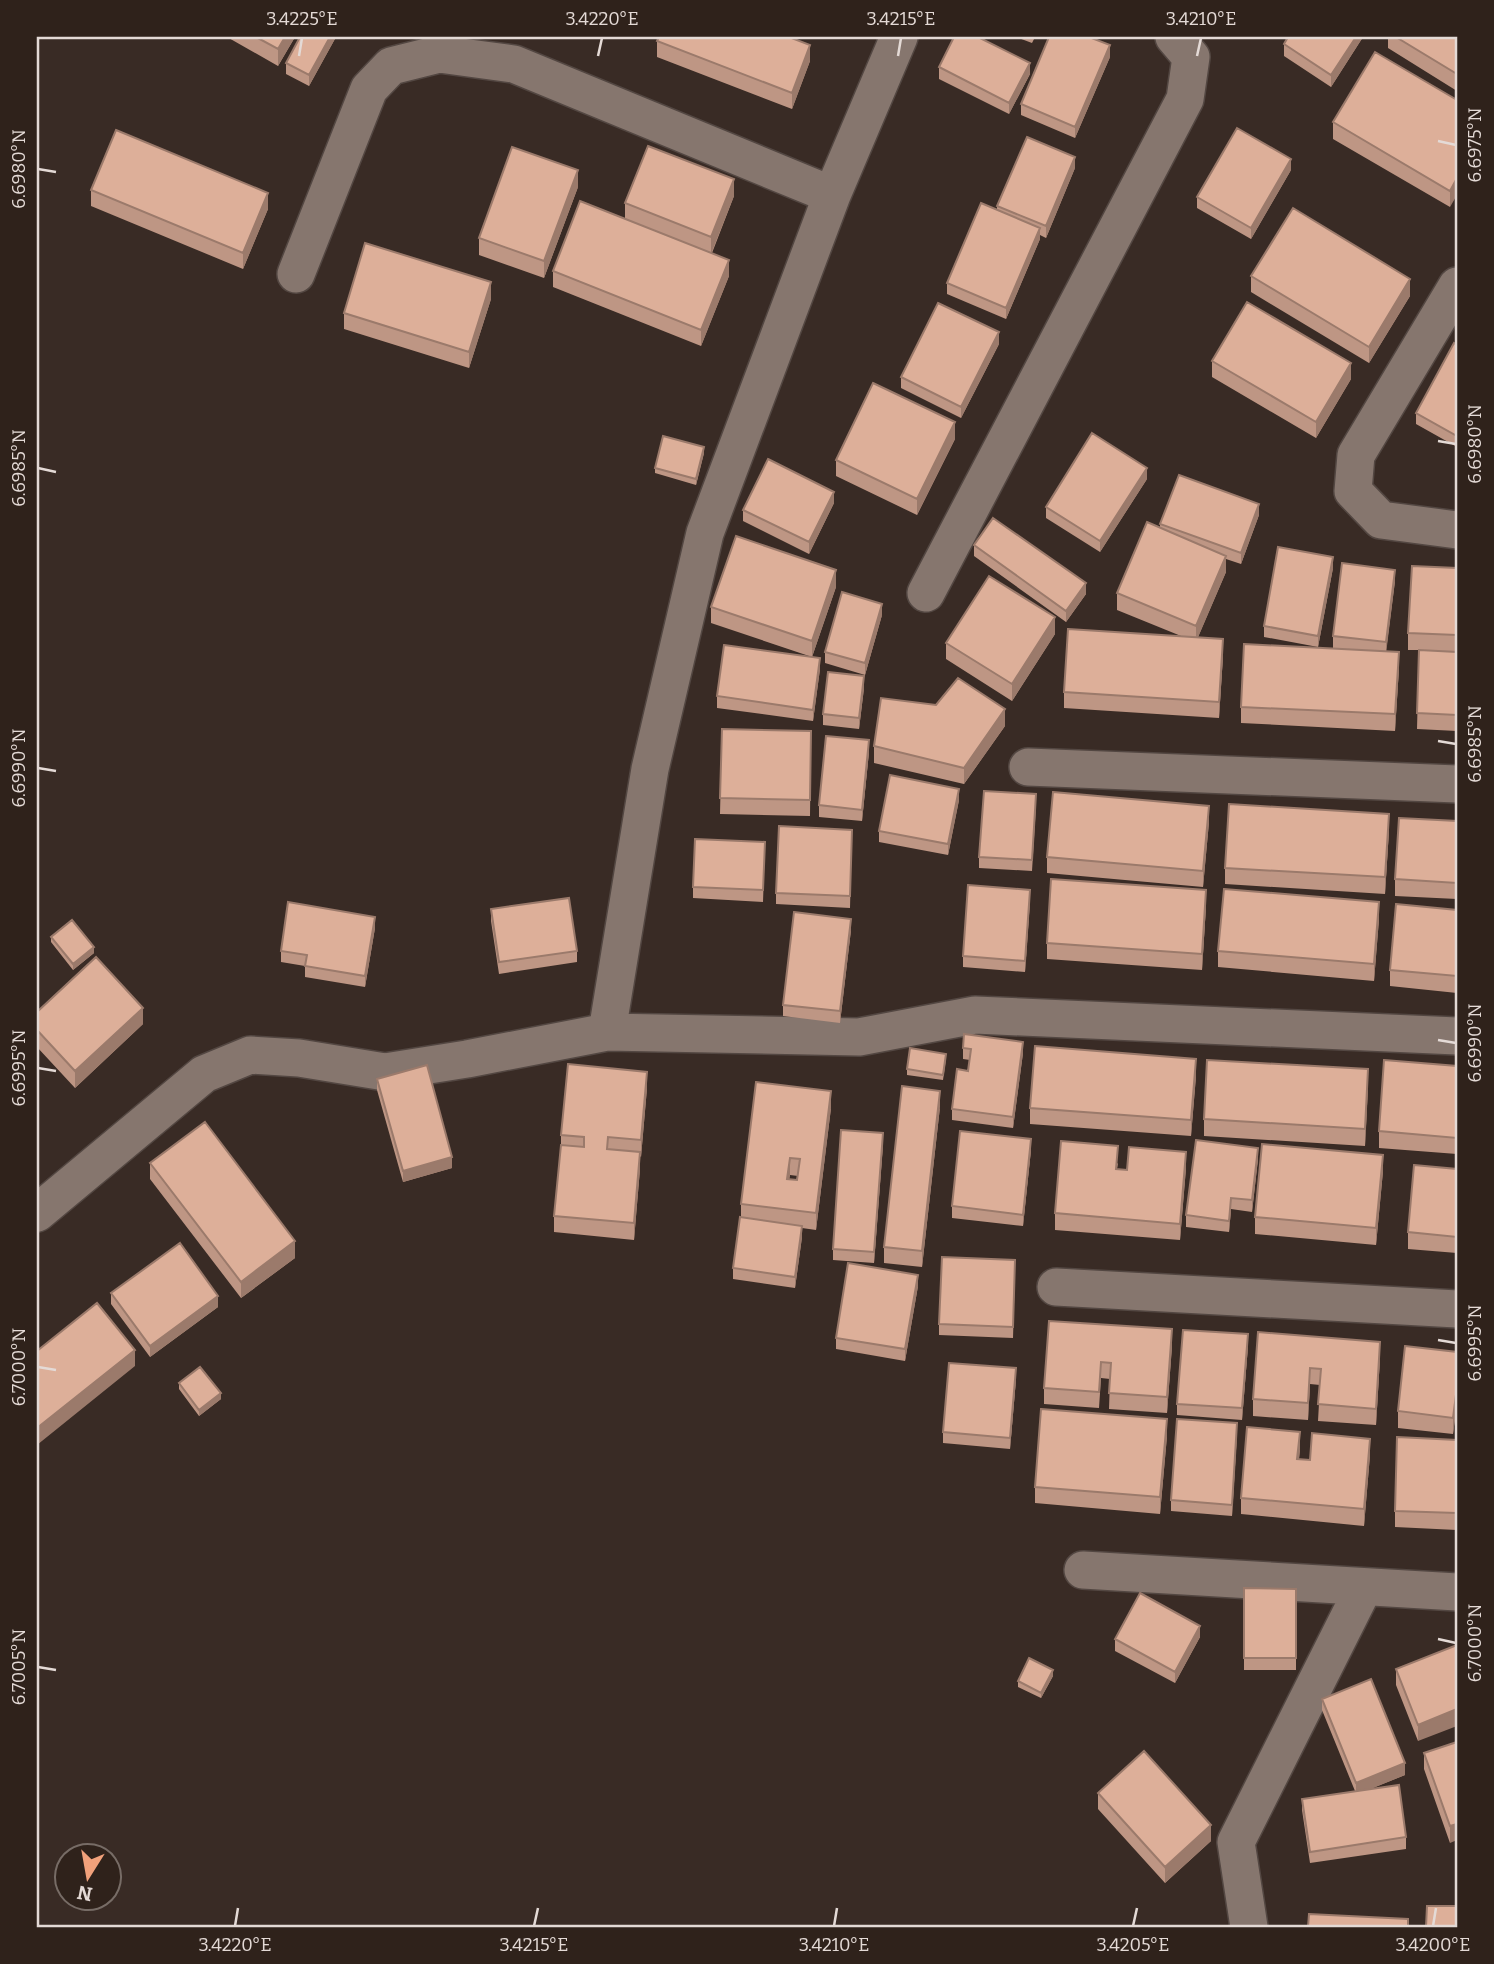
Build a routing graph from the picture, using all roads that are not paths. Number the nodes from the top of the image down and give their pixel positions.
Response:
1 (899, 37) edge
2 (1174, 37) edge
3 (832, 195) junction
4 (296, 274) dead end
5 (1457, 286) edge
6 (1457, 530) edge
7 (926, 593) dead end
8 (1028, 767) dead end
9 (1457, 784) edge
10 (607, 1032) junction
11 (1457, 1036) edge
12 (37, 1213) edge
13 (1056, 1287) dead end
14 (1457, 1309) edge
15 (1083, 1570) dead end
16 (1364, 1587) junction
17 (1457, 1592) edge
18 (1249, 1927) edge

1 - 3 street
2 - 7 street
3 - 4 street
3 - 10 street
5 - 6 street
8 - 9 street
10 - 11 street
10 - 12 street
13 - 14 street
15 - 16 street
16 - 17 street
16 - 18 street

